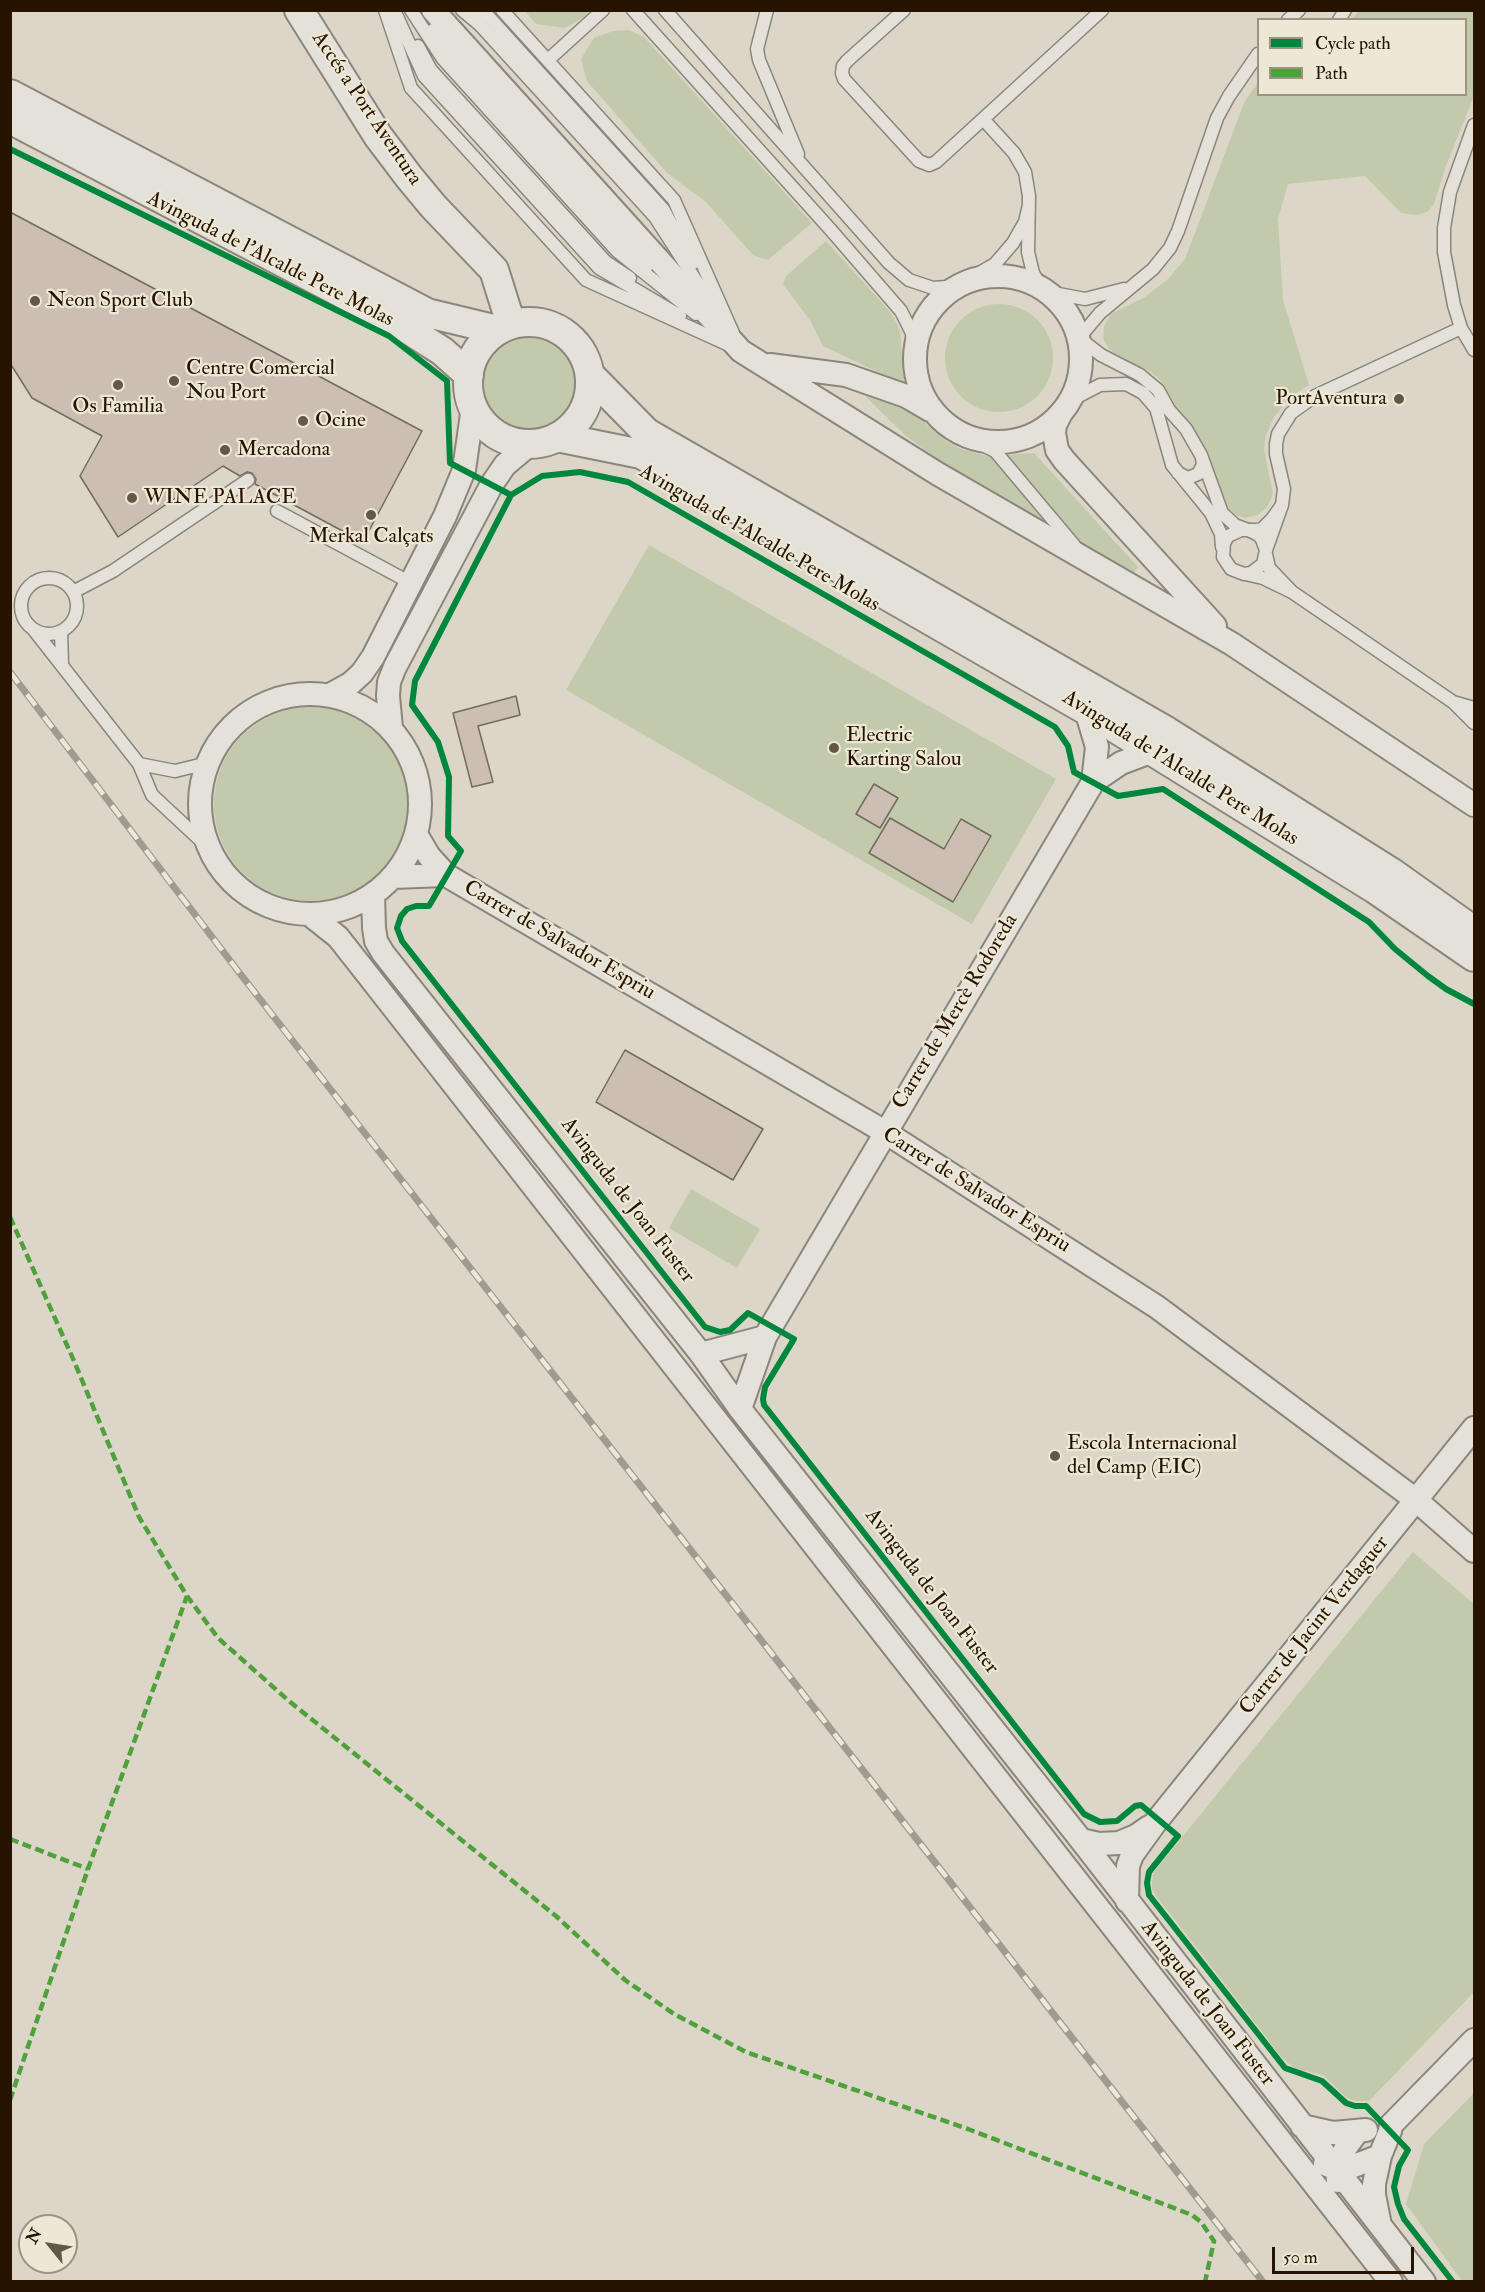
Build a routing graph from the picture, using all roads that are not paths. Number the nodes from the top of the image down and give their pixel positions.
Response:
1 (299, 10) edge
2 (385, 10) edge
3 (394, 10) edge
4 (400, 10) edge
5 (411, 10) edge
6 (418, 10) edge
7 (433, 10) edge
8 (442, 10) edge
9 (462, 10) edge
10 (479, 10) edge
11 (502, 10) edge
12 (603, 10) edge
13 (633, 10) edge
14 (665, 10) edge
15 (767, 10) edge
16 (904, 10) edge
17 (1102, 10) edge
18 (1256, 59) edge
19 (548, 60) junction
20 (10, 94) edge
21 (10, 119) edge
22 (983, 119) junction
23 (1474, 125) edge
24 (801, 164) junction
25 (1029, 205) junction
26 (962, 284) junction
27 (1134, 285) junction
28 (1048, 292) junction
29 (505, 327) junction
30 (1461, 328) junction
31 (1079, 338) junction
32 (1474, 350) edge
33 (741, 351) junction
34 (914, 359) junction
35 (763, 364) junction
36 (468, 375) junction
37 (590, 375) junction
38 (473, 407) junction
39 (1061, 413) junction
40 (944, 423) junction
41 (557, 437) junction
42 (966, 437) junction
43 (530, 444) junction
44 (1202, 458) junction
45 (1175, 470) junction
46 (248, 480) dead end
47 (1282, 505) junction
48 (278, 511) dead end
49 (1248, 530) junction
50 (1223, 550) junction
51 (1266, 552) junction
52 (1095, 565) junction
53 (1244, 574) junction
54 (411, 583) junction
55 (73, 592) junction
56 (1292, 592) junction
57 (34, 630) junction
58 (61, 631) junction
59 (1232, 644) junction
60 (62, 664) junction
61 (330, 695) junction
62 (1453, 702) junction
63 (1474, 708) edge
64 (1086, 710) junction
65 (1474, 723) edge
66 (391, 728) junction
67 (1153, 751) junction
68 (208, 763) junction
69 (139, 764) junction
70 (1093, 782) junction
71 (1474, 805) edge
72 (416, 834) junction
73 (210, 849) junction
74 (447, 875) junction
75 (392, 877) junction
76 (373, 894) junction
77 (309, 914) junction
78 (1474, 931) edge
79 (1474, 957) edge
80 (885, 1132) junction
81 (765, 1337) junction
82 (701, 1354) junction
83 (740, 1409) junction
84 (1474, 1428) edge
85 (1416, 1500) junction
86 (1474, 1551) edge
87 (1155, 1823) junction
88 (1081, 1840) junction
89 (1126, 1901) junction
90 (1173, 2002) junction
91 (1474, 2040) edge
92 (1390, 2125) junction
93 (1302, 2126) junction
94 (1358, 2131) junction
95 (1380, 2156) junction
96 (1337, 2169) junction
97 (1381, 2226) junction
98 (1391, 2282) edge
99 (1404, 2282) edge
100 (1424, 2282) edge

1 - 29 street, Accés a Port Aventura
2 - 33 lane
3 - 33 lane
4 - 33 lane
5 - 33 lane
6 - 33 lane
7 - 33 street
8 - 33 lane
9 - 33 lane
10 - 33 lane
11 - 19 lane
12 - 19 lane
13 - 34 lane
14 - 24 lane
15 - 24 lane
16 - 22 lane
17 - 22 lane
18 - 27 lane
19 - 33 lane
20 - 29 street, Avinguda de l'Alcalde Pere Molas
21 - 36 street, Avinguda de l'Alcalde Pere Molas
22 - 25 lane
23 - 30 lane
24 - 26 lane
25 - 26 lane
25 - 28 lane
26 - 28 street
26 - 34 street
27 - 28 lane
27 - 31 lane
28 - 31 street
29 - 36 street
29 - 37 street
30 - 32 lane
30 - 47 lane
31 - 39 street
31 - 44 lane
33 - 35 street
34 - 40 street
35 - 40 street
35 - 52 street
36 - 38 street
37 - 41 street
37 - 78 street, Avinguda de l'Alcalde Pere Molas
38 - 43 street
38 - 54 street
39 - 42 street
39 - 45 lane
39 - 59 street
40 - 42 street
41 - 43 street
41 - 64 street, Avinguda de l'Alcalde Pere Molas
42 - 52 lane
43 - 66 street
44 - 45 lane
44 - 49 lane
45 - 50 lane
46 - 55 lane
47 - 49 lane
47 - 51 lane
48 - 54 lane
49 - 50 lane
49 - 51 lane
50 - 53 lane
51 - 53 lane
51 - 56 lane
52 - 59 street
53 - 56 lane
54 - 61 street
55 - 57 lane
55 - 58 lane
56 - 62 lane
57 - 58 lane
57 - 60 lane
58 - 60 lane
59 - 71 street
60 - 69 lane
61 - 66 street
61 - 68 street
62 - 63 lane
62 - 65 lane
64 - 67 street, Avinguda de l'Alcalde Pere Molas
64 - 70 street, Carrer de Mercè Rodoreda
66 - 72 street
67 - 70 street, Carrer de Mercè Rodoreda
67 - 79 street, Avinguda de l'Alcalde Pere Molas
68 - 69 lane
68 - 73 street
69 - 73 lane
70 - 80 street, Carrer de Mercè Rodoreda
72 - 74 street, Carrer de Salvador Espriu
72 - 75 street
73 - 77 street
74 - 75 street, Carrer de Salvador Espriu
74 - 80 street, Carrer de Salvador Espriu
75 - 76 street
76 - 77 street
76 - 82 street, Avinguda de Joan Fuster
77 - 90 street, Avinguda de Joan Fuster
80 - 81 street, Carrer de Mercè Rodoreda
80 - 85 street, Carrer de Salvador Espriu
81 - 82 street
81 - 83 street, Carrer de Mercè Rodoreda
82 - 83 street, Avinguda de Joan Fuster
83 - 88 street, Avinguda de Joan Fuster
84 - 85 street, Carrer de Jacint Verdaguer
85 - 86 street, Carrer de Salvador Espriu
85 - 87 street, Carrer de Jacint Verdaguer
87 - 88 street, Carrer de Jacint Verdaguer
87 - 89 street, Carrer de Jacint Verdaguer
88 - 89 street, Avinguda de Joan Fuster
89 - 93 street, Avinguda de Joan Fuster
90 - 96 street
90 - 98 street, Avinguda de Joan Fuster
91 - 92 street
92 - 94 street
92 - 95 street
93 - 94 street
93 - 96 street, Avinguda de Joan Fuster
94 - 96 street
95 - 96 street
95 - 97 street
96 - 97 street, Avinguda de Joan Fuster
96 - 99 street
97 - 100 street, Avinguda de Joan Fuster

